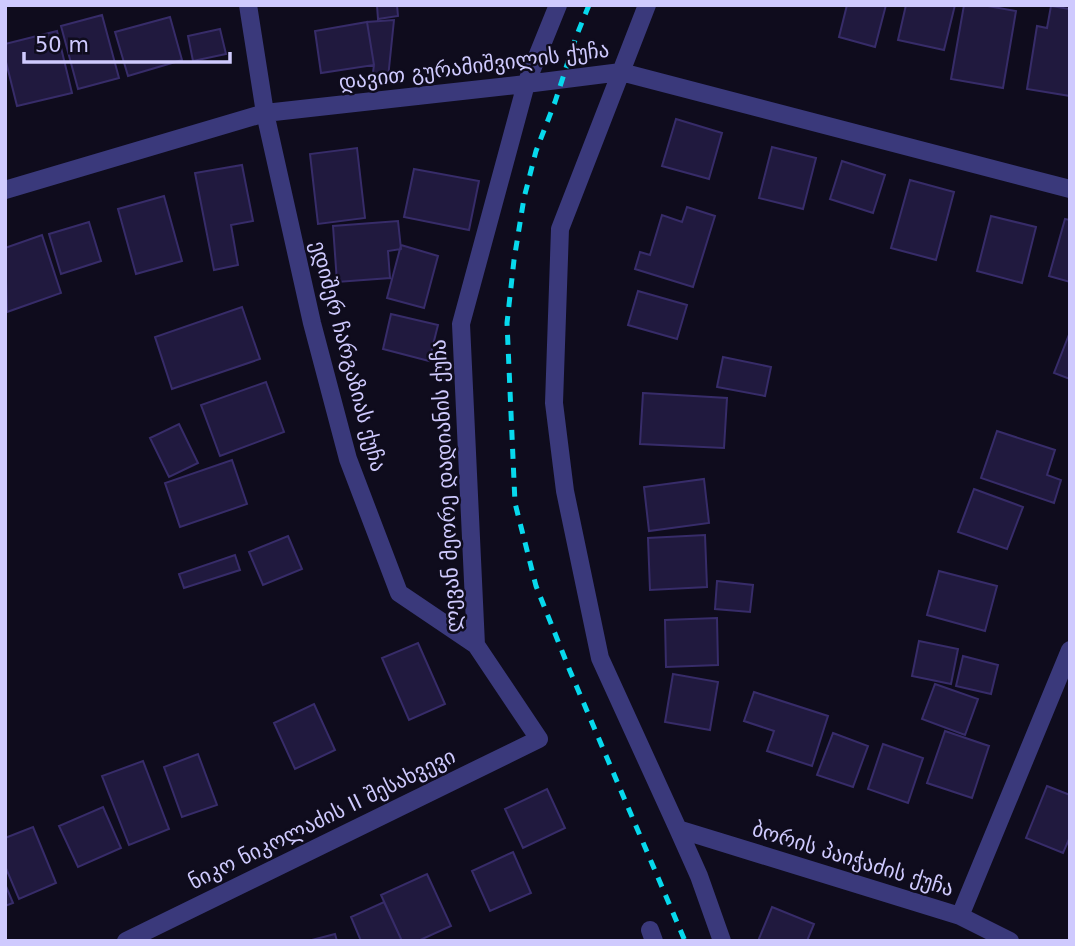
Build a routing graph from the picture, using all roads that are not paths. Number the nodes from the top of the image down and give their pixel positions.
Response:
1 (248, 5) edge
2 (558, 5) edge
3 (647, 5) edge
4 (621, 72) junction
5 (526, 85) junction
6 (265, 113) junction
7 (1070, 189) edge
8 (5, 190) edge
9 (476, 645) junction
10 (1070, 650) edge
11 (539, 739) joint
12 (678, 829) junction
13 (960, 916) junction
14 (126, 941) edge
15 (722, 941) edge
16 (1010, 941) edge

1 - 6 street, ედიშერ ჩარგაზიას ქუჩა
2 - 5 street, ლევან მეორე დადიანის ქუჩა
3 - 4 street
4 - 5 street, დავით გურამიშვილის ქუჩა
4 - 7 street, დავით გურამიშვილის ქუჩა
4 - 12 street
5 - 6 street, დავით გურამიშვილის ქუჩა
5 - 9 street, ლევან მეორე დადიანის ქუჩა
6 - 8 street, დავით გურამიშვილის ქუჩა
6 - 9 street, ედიშერ ჩარგაზიას ქუჩა
9 - 11 street, ედიშერ ჩარგაზიას ქუჩა
10 - 13 street
11 - 14 street, ნიკო ნიკოლაძის II შესახვევი
12 - 13 street, ბორის პაიჭაძის ქუჩა
12 - 15 street
13 - 16 street, ბორის პაიჭაძის ქუჩა

